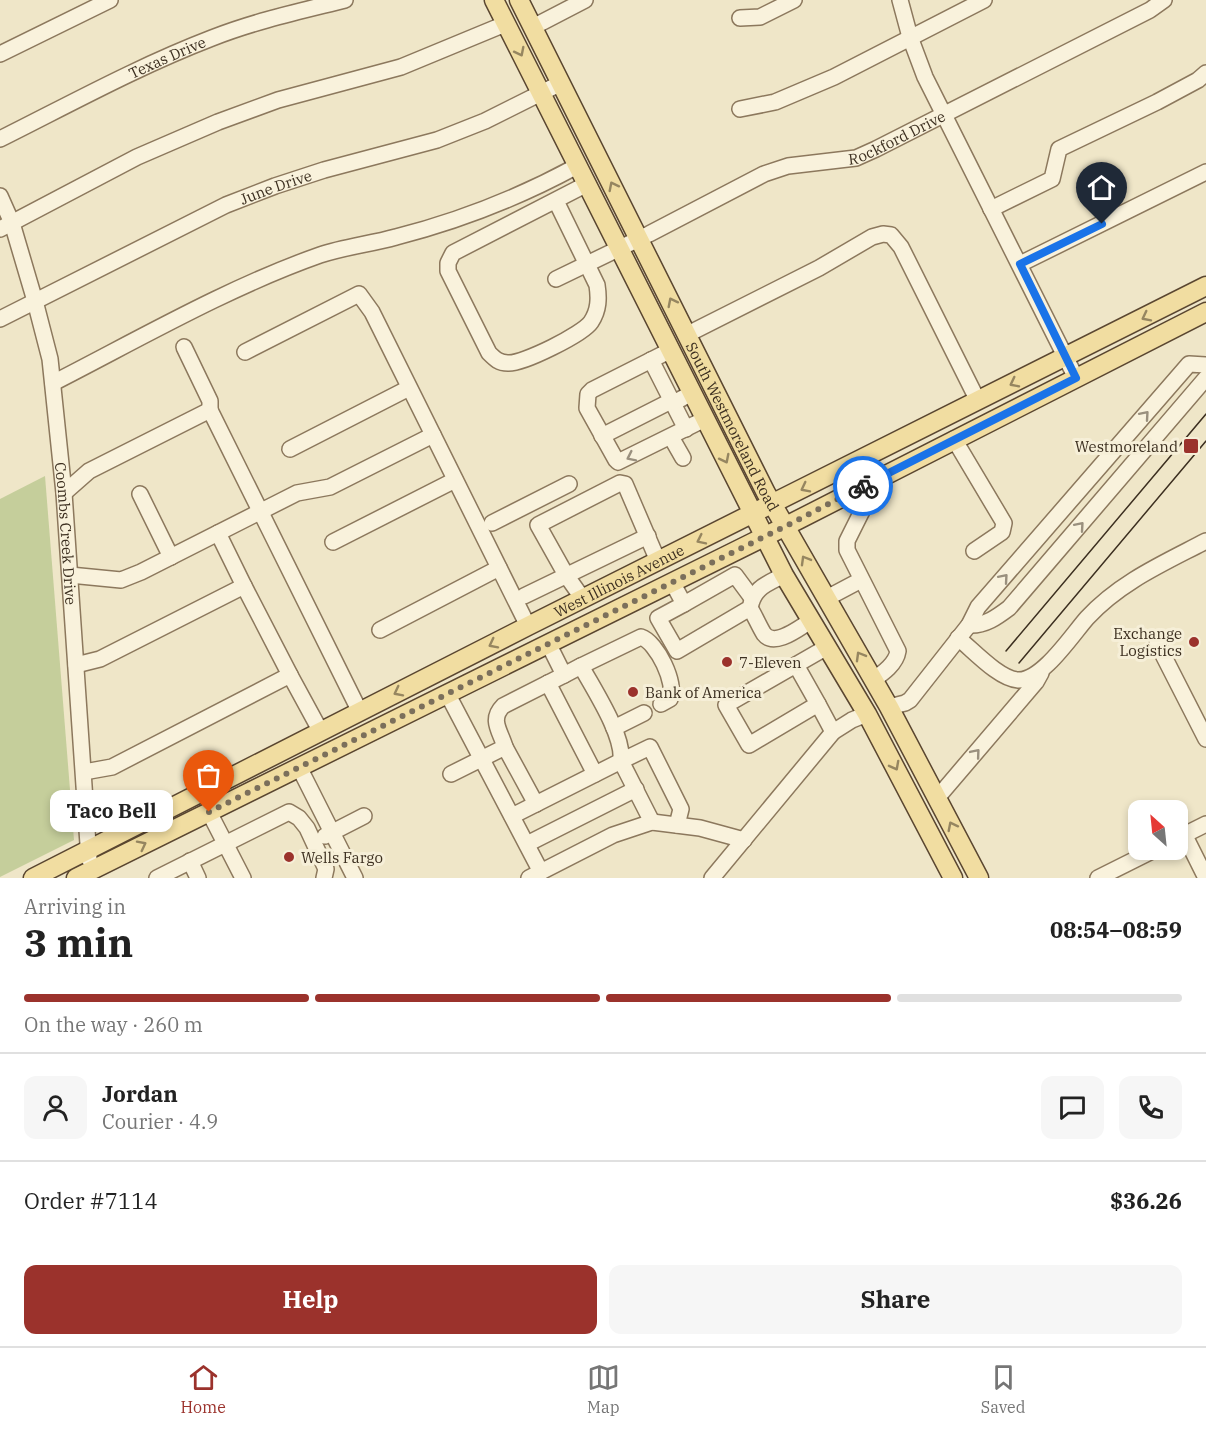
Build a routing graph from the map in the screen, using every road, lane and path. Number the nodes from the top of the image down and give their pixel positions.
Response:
1 (110, 0) edge
2 (345, 0) edge
3 (494, 0) edge
4 (519, 0) edge
5 (585, 0) edge
6 (794, 0) edge
7 (900, 0) edge
8 (984, 0) edge
9 (1164, 0) edge
10 (740, 18) dead end
11 (505, 24) junction
12 (533, 27) junction
13 (910, 37) junction
14 (0, 54) edge
15 (1206, 73) edge
16 (561, 83) junction
17 (540, 94) junction
18 (740, 109) dead end
19 (943, 115) junction
20 (0, 139) edge
21 (577, 166) junction
22 (1206, 172) edge
23 (587, 184) junction
24 (0, 196) edge
25 (556, 201) junction
26 (991, 209) junction
27 (6, 226) edge
28 (640, 238) junction
29 (618, 247) junction
30 (587, 264) junction
31 (1020, 264) junction
32 (556, 279) dead end
33 (1203, 291) edge
34 (35, 301) junction
35 (1206, 312) edge
36 (0, 319) edge
37 (688, 334) junction
38 (184, 347) dead end
39 (671, 350) junction
40 (245, 352) dead end
41 (1066, 357) junction
42 (651, 360) junction
43 (1206, 365) edge
44 (682, 372) junction
45 (1076, 378) junction
46 (1206, 378) edge
47 (662, 382) junction
48 (53, 383) junction
49 (409, 388) junction
50 (692, 393) junction
51 (672, 401) junction
52 (978, 401) junction
53 (210, 410) junction
54 (705, 419) junction
55 (687, 429) junction
56 (433, 435) junction
57 (602, 435) junction
58 (672, 437) junction
59 (954, 439) junction
60 (290, 449) dead end
61 (683, 458) dead end
62 (456, 480) junction
63 (569, 484) dead end
64 (857, 490) junction
65 (64, 493) junction
66 (140, 494) dead end
67 (529, 505) junction
68 (773, 505) junction
69 (261, 511) junction
70 (753, 514) junction
71 (492, 523) dead end
72 (538, 525) junction
73 (786, 526) junction
74 (218, 533) junction
75 (648, 536) junction
76 (765, 537) junction
77 (1206, 541) edge
78 (333, 542) dead end
79 (974, 551) dead end
80 (171, 557) junction
81 (658, 561) junction
82 (708, 564) junction
83 (500, 568) junction
84 (70, 575) junction
85 (566, 575) junction
86 (784, 575) junction
87 (861, 580) junction
88 (672, 582) junction
89 (719, 584) junction
90 (244, 586) junction
91 (827, 598) junction
92 (583, 599) junction
93 (520, 600) junction
94 (751, 603) junction
95 (684, 604) junction
96 (812, 620) junction
97 (969, 625) junction
98 (528, 626) junction
99 (380, 630) dead end
100 (958, 638) junction
101 (548, 643) junction
102 (1157, 643) dead end
103 (828, 648) junction
104 (76, 665) junction
105 (796, 665) junction
106 (581, 666) junction
107 (1044, 668) junction
108 (436, 672) junction
109 (290, 675) junction
110 (564, 675) junction
111 (873, 680) junction
112 (548, 683) junction
113 (447, 693) junction
114 (661, 704) dead end
115 (818, 704) junction
116 (889, 707) junction
117 (360, 712) junction
118 (644, 713) dead end
119 (867, 714) junction
120 (614, 728) junction
121 (321, 732) junction
122 (833, 732) junction
123 (1206, 739) edge
124 (505, 747) junction
125 (289, 748) junction
126 (482, 759) junction
127 (621, 761) junction
128 (299, 767) junction
129 (84, 772) junction
130 (451, 774) dead end
131 (595, 774) junction
132 (636, 789) junction
133 (938, 798) junction
134 (536, 804) junction
135 (209, 812) junction
136 (364, 816) dead end
137 (512, 816) junction
138 (652, 822) junction
139 (1206, 824) edge
140 (677, 825) junction
141 (332, 832) junction
142 (1188, 833) edge
143 (744, 840) junction
144 (315, 842) junction
145 (225, 843) junction
146 (527, 844) junction
147 (1188, 848) edge
148 (89, 850) junction
149 (1134, 860) edge
150 (190, 861) junction
151 (535, 875) edge
152 (85, 876) edge
153 (33, 878) edge
154 (157, 878) edge
155 (198, 878) edge
156 (243, 878) edge
157 (324, 878) edge
158 (355, 878) edge
159 (712, 878) edge
160 (953, 878) edge
161 (979, 878) edge
162 (1098, 878) edge
163 (1206, 878) edge

1 - 14 street
2 - 20 street, Texas Drive
3 - 11 main road, South Westmoreland Road
4 - 12 main road, South Westmoreland Road
5 - 12 street
6 - 10 street
7 - 13 street
8 - 13 street
9 - 19 street, Rockford Drive
11 -> 17 main road, South Westmoreland Road
11 - 27 street
12 - 16 main road, South Westmoreland Road
13 - 18 street
13 - 19 street
15 - 26 street
16 - 17 street, June Drive
28 -> 16 main road, South Westmoreland Road
17 - 21 main road, South Westmoreland Road
17 - 34 street, June Drive
19 - 26 street
19 - 28 street, Rockford Drive
21 - 23 main road, South Westmoreland Road
21 - 48 street
22 - 31 street
23 - 25 street
23 - 29 main road, South Westmoreland Road
24 - 27 street, Coombs Creek Drive
25 - 30 street
25 - 30 street
26 - 31 street
27 - 34 street, Coombs Creek Drive
28 - 29 street, Rockford Drive
37 -> 28 main road, South Westmoreland Road
29 - 30 street, Rockford Drive
29 - 39 main road, South Westmoreland Road
30 - 32 street, Rockford Drive
31 - 41 street
33 -> 41 main road, West Illinois Avenue
34 - 36 street, June Drive
34 - 48 street, Coombs Creek Drive
35 - 45 main road, West Illinois Avenue
37 - 52 street
37 - 68 main road, South Westmoreland Road
38 - 53 street
39 - 42 street
39 - 44 main road, South Westmoreland Road
40 - 49 street
41 - 45 street
41 -> 52 main road, West Illinois Avenue
42 - 47 street
42 - 57 street
97 -> 43 street
44 - 47 street
44 - 50 main road, South Westmoreland Road
45 - 59 main road, West Illinois Avenue
97 -> 46 street
47 - 51 street
48 - 65 street, Coombs Creek Drive
49 - 56 street
49 - 60 street
50 - 51 street
50 - 54 main road, South Westmoreland Road
51 - 55 street
51 - 57 street
52 -> 68 main road, West Illinois Avenue
53 - 65 street
53 - 69 street
54 - 55 street
54 -> 70 main road, South Westmoreland Road
55 - 58 street
56 - 62 street
56 - 69 street
58 -> 57 street
58 - 61 street
59 - 64 main road, West Illinois Avenue
59 - 79 street
62 - 78 street
62 - 83 street
63 - 67 street
64 - 73 main road, West Illinois Avenue
64 - 87 street
65 - 84 street, Coombs Creek Drive
66 - 80 street
67 - 71 street
67 - 72 street
68 - 70 main road, West Illinois Avenue
68 - 73 main road, South Westmoreland Road
69 - 74 street
69 - 117 street
70 - 76 main road, South Westmoreland Road
70 -> 81 main road, West Illinois Avenue
72 - 75 street
72 - 85 street
73 - 76 main road, West Illinois Avenue
91 -> 73 main road, South Westmoreland Road
74 - 80 street
74 - 90 street
75 - 81 street
75 - 85 street
76 - 82 main road, West Illinois Avenue
76 - 86 main road, South Westmoreland Road
77 - 107 street
80 - 84 street
81 - 92 main road, West Illinois Avenue
82 - 88 main road, West Illinois Avenue
82 - 89 street
83 - 93 street
83 - 99 street
84 - 104 street, Coombs Creek Drive
85 - 92 street
85 - 93 street
86 - 94 street
86 - 96 main road, South Westmoreland Road
87 - 91 street
87 - 111 street
88 - 95 street
88 - 101 main road, West Illinois Avenue
89 - 94 street
89 - 95 street
90 - 104 street
90 - 109 street
111 -> 91 main road, South Westmoreland Road
92 - 98 main road, West Illinois Avenue
93 - 98 street
94 - 95 street
94 - 96 street
96 - 103 main road, South Westmoreland Road
97 - 100 street
98 -> 108 main road, West Illinois Avenue
100 - 107 street
100 - 116 street
101 - 110 street
101 - 113 main road, West Illinois Avenue
102 - 123 street
103 - 105 street
103 - 119 main road, South Westmoreland Road
104 - 129 street, Coombs Creek Drive
105 - 115 street
105 - 115 street
106 - 110 street
106 - 114 street
106 - 120 street
133 -> 107 street
108 - 113 main road
108 -> 117 main road, West Illinois Avenue
109 - 121 street
109 - 129 street
110 - 112 street
111 - 116 main road, South Westmoreland Road
112 - 124 street
112 - 131 street
113 - 126 street
113 - 128 main road, West Illinois Avenue
115 - 122 street
116 - 119 main road
116 - 133 main road, South Westmoreland Road
117 - 121 main road, West Illinois Avenue
118 - 120 street
119 - 122 street
119 -> 160 main road, South Westmoreland Road
120 - 127 street
121 - 125 main road, West Illinois Avenue
122 - 143 street
124 - 126 street
124 - 134 street
125 - 128 main road
125 - 148 main road, West Illinois Avenue
126 - 130 street
126 - 137 street
127 - 131 street
127 - 132 street
127 - 140 street
128 - 135 main road, West Illinois Avenue
128 - 141 street
129 - 148 street, Coombs Creek Drive
131 - 134 street
132 - 138 street
132 - 146 street
161 -> 133 main road, South Westmoreland Road
134 - 137 street
135 - 145 street
152 -> 135 main road, West Illinois Avenue
136 - 141 street
137 - 146 street
138 - 140 street
138 - 151 street
139 - 142 street
140 - 143 street
141 - 144 street
141 - 158 street
143 - 159 street
144 - 145 street
144 - 157 street
145 - 150 street
145 - 156 street
146 - 151 street
147 - 163 street
148 - 152 street, Coombs Creek Drive
148 - 153 main road, West Illinois Avenue
149 - 162 street
150 - 154 street
150 - 155 street

